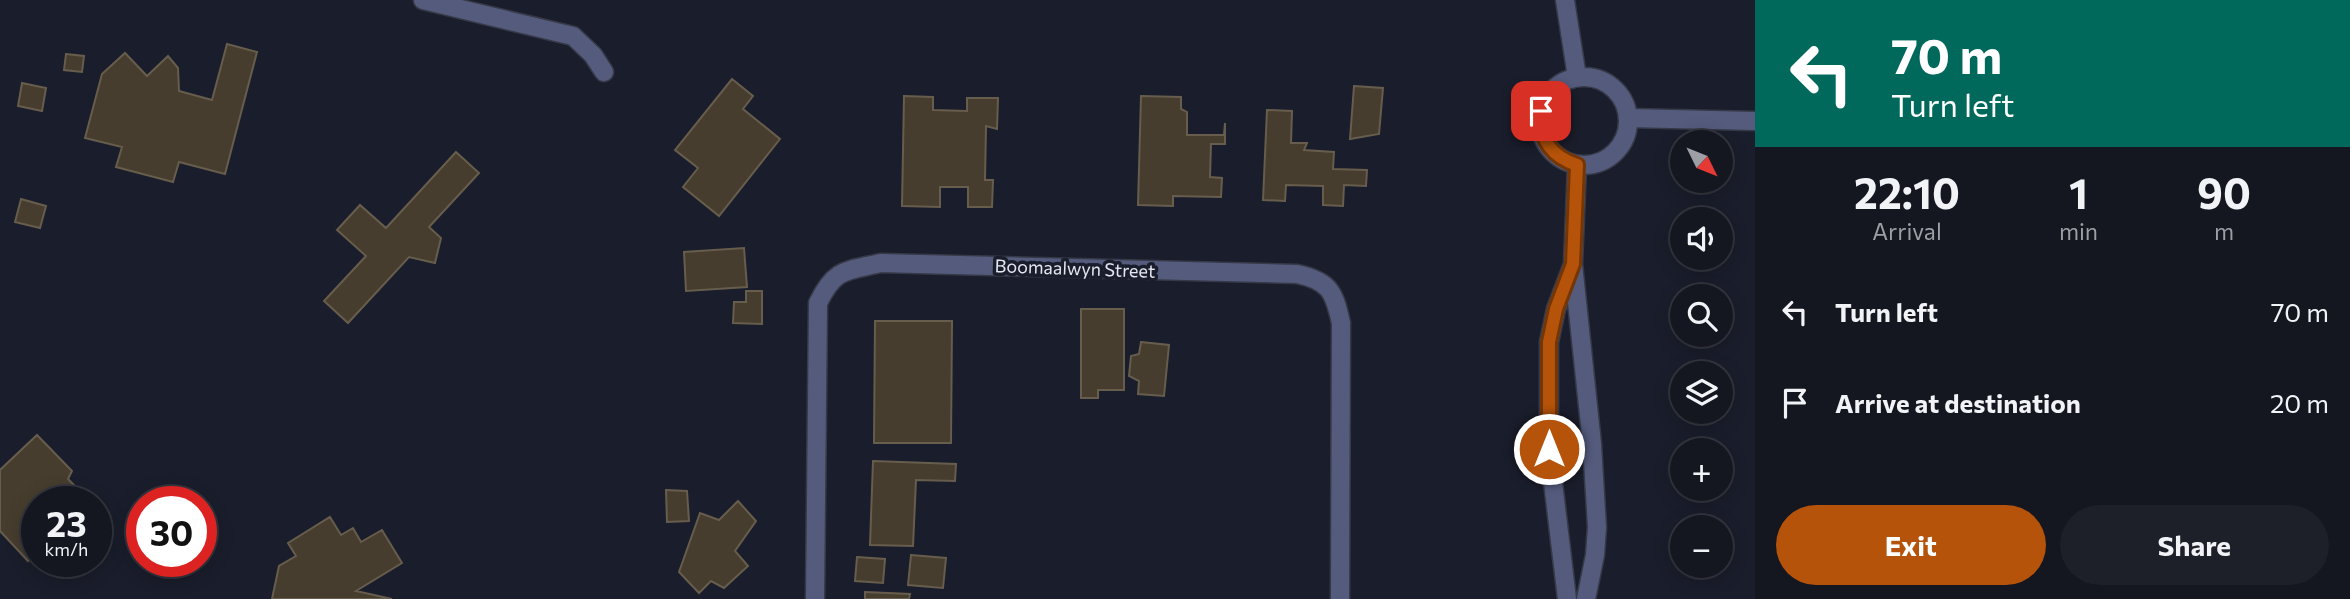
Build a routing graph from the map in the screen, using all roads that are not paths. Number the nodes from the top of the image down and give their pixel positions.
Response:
1 (423, 0) edge
2 (1565, 0) edge
3 (604, 72) dead end
4 (1577, 77) junction
5 (1629, 118) junction
6 (1755, 121) edge
7 (1577, 165) junction
8 (1573, 264) junction
9 (815, 599) edge
10 (1340, 599) edge
11 (1567, 599) edge
12 (1586, 599) edge

1 - 3 street
2 - 4 street
4 - 5 street
4 - 7 street
5 - 6 street
5 - 7 street
7 - 8 street
8 - 11 street
8 - 12 street
9 - 10 street, Boomaalwyn Street

